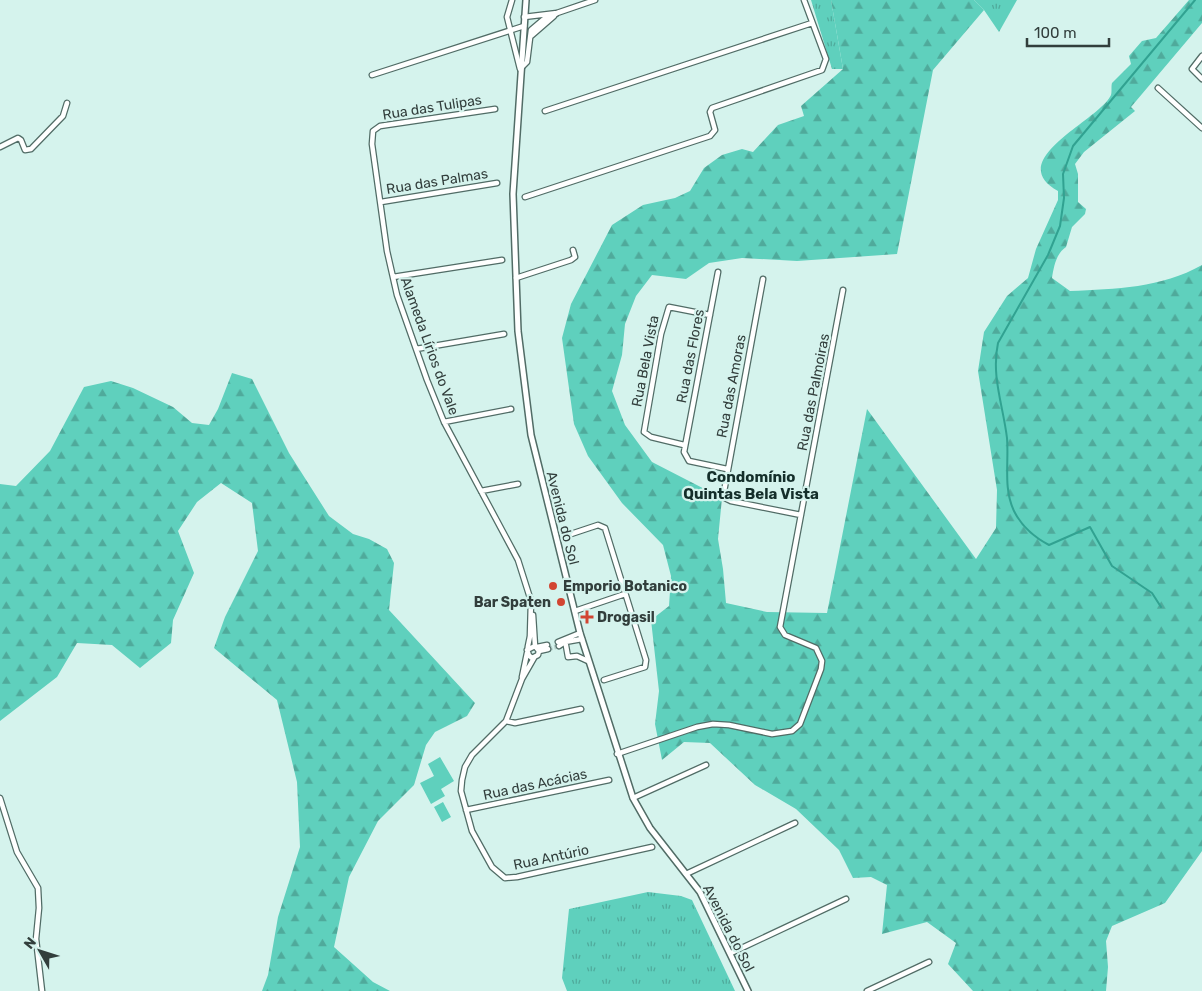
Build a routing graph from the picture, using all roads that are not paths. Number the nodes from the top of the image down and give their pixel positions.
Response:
1 (512, 0) edge
2 (526, 0) edge
3 (595, 0) edge
4 (804, 0) edge
5 (557, 13) junction
6 (524, 17) junction
7 (531, 17) junction
8 (812, 23) junction
9 (524, 26) junction
10 (509, 29) junction
11 (531, 30) junction
12 (531, 36) junction
13 (1202, 56) edge
14 (520, 69) junction
15 (372, 75) dead end
16 (1202, 79) edge
17 (1158, 88) dead end
18 (67, 103) dead end
19 (495, 109) dead end
20 (545, 111) dead end
21 (1202, 128) edge
22 (373, 131) joint
23 (0, 147) edge
24 (497, 183) dead end
25 (525, 197) dead end
26 (381, 202) junction
27 (573, 250) dead end
28 (502, 260) dead end
29 (718, 272) dead end
30 (393, 277) junction
31 (516, 278) junction
32 (763, 279) dead end
33 (843, 290) dead end
34 (710, 315) junction
35 (504, 334) dead end
36 (416, 349) junction
37 (511, 409) dead end
38 (444, 422) junction
39 (684, 445) junction
40 (727, 469) junction
41 (518, 484) dead end
42 (482, 491) junction
43 (802, 515) junction
44 (568, 535) dead end
45 (625, 594) junction
46 (531, 611) junction
47 (575, 611) junction
48 (580, 633) junction
49 (582, 639) junction
50 (565, 641) junction
51 (559, 644) tunnel mouth
52 (548, 647) tunnel mouth
53 (537, 648) junction
54 (527, 651) junction
55 (585, 651) junction
56 (568, 656) junction
57 (534, 658) junction
58 (588, 661) junction
59 (522, 679) junction
60 (604, 680) dead end
61 (581, 709) dead end
62 (506, 721) junction
63 (617, 754) junction
64 (706, 765) dead end
65 (609, 780) dead end
66 (0, 798) edge
67 (633, 798) junction
68 (466, 810) junction
69 (795, 823) dead end
70 (652, 847) dead end
71 (686, 874) junction
72 (846, 899) dead end
73 (731, 953) junction
74 (928, 962) dead end
75 (42, 991) edge
76 (748, 991) edge
77 (867, 991) edge

1 - 10 street
2 - 6 street, Avenida do Sol
3 - 5 street
4 - 8 street
5 - 7 street
5 - 11 street
5 - 12 street
6 - 7 street
6 - 9 street, Avenida do Sol
7 - 11 street
8 - 20 street
8 - 25 street
9 - 10 street
9 - 14 street, Avenida do Sol
10 - 14 street
10 - 15 street
11 - 12 street
12 - 14 street
13 - 16 street
14 - 31 street, Avenida do Sol
17 - 21 street
18 - 23 street
19 - 22 street, Rua das Tulipas
22 - 26 street, Alameda Lírios do Vale
24 - 26 street, Rua das Palmas
26 - 30 street, Alameda Lírios do Vale
27 - 31 street
28 - 30 street
29 - 34 street, Rua das Flores
30 - 36 street, Alameda Lírios do Vale
31 - 47 street, Avenida do Sol
32 - 40 street, Rua das Amoras
33 - 43 street, Rua das Palmoiras
34 - 39 street, Rua das Flores
34 - 39 street, Rua Bela Vista
35 - 36 street
36 - 38 street, Alameda Lírios do Vale
37 - 38 street
38 - 42 street, Alameda Lírios do Vale
39 - 40 street
40 - 43 street, Rua das Amoras
41 - 42 street
42 - 46 street, Alameda Lírios do Vale
43 - 63 street, Rua das Palmoiras
44 - 45 street
45 - 47 street
45 - 60 street
46 - 53 street, Alameda Lírios do Vale
46 - 54 street, Alameda Lírios do Vale
47 - 48 street, Avenida do Sol
48 - 49 street, Avenida do Sol
48 - 50 street
49 - 50 street
49 - 55 street, Avenida do Sol
50 - 51 street
50 - 56 street
52 - 53 street
53 - 54 street
53 - 57 street
54 - 57 street
54 - 59 street, Alameda Lírios do Vale
55 - 56 street
55 - 58 street, Avenida do Sol
56 - 58 street
57 - 59 street
58 - 63 street, Avenida do Sol
59 - 62 street, Rua Antúrio
61 - 62 street
62 - 68 street, Rua Antúrio
63 - 67 street, Avenida do Sol
64 - 67 street
65 - 68 street, Rua das Acácias
66 - 75 street
67 - 71 street, Avenida do Sol
68 - 70 street, Rua Antúrio
69 - 71 street
71 - 73 street, Avenida do Sol
72 - 73 street
73 - 76 street, Avenida do Sol
74 - 77 street

